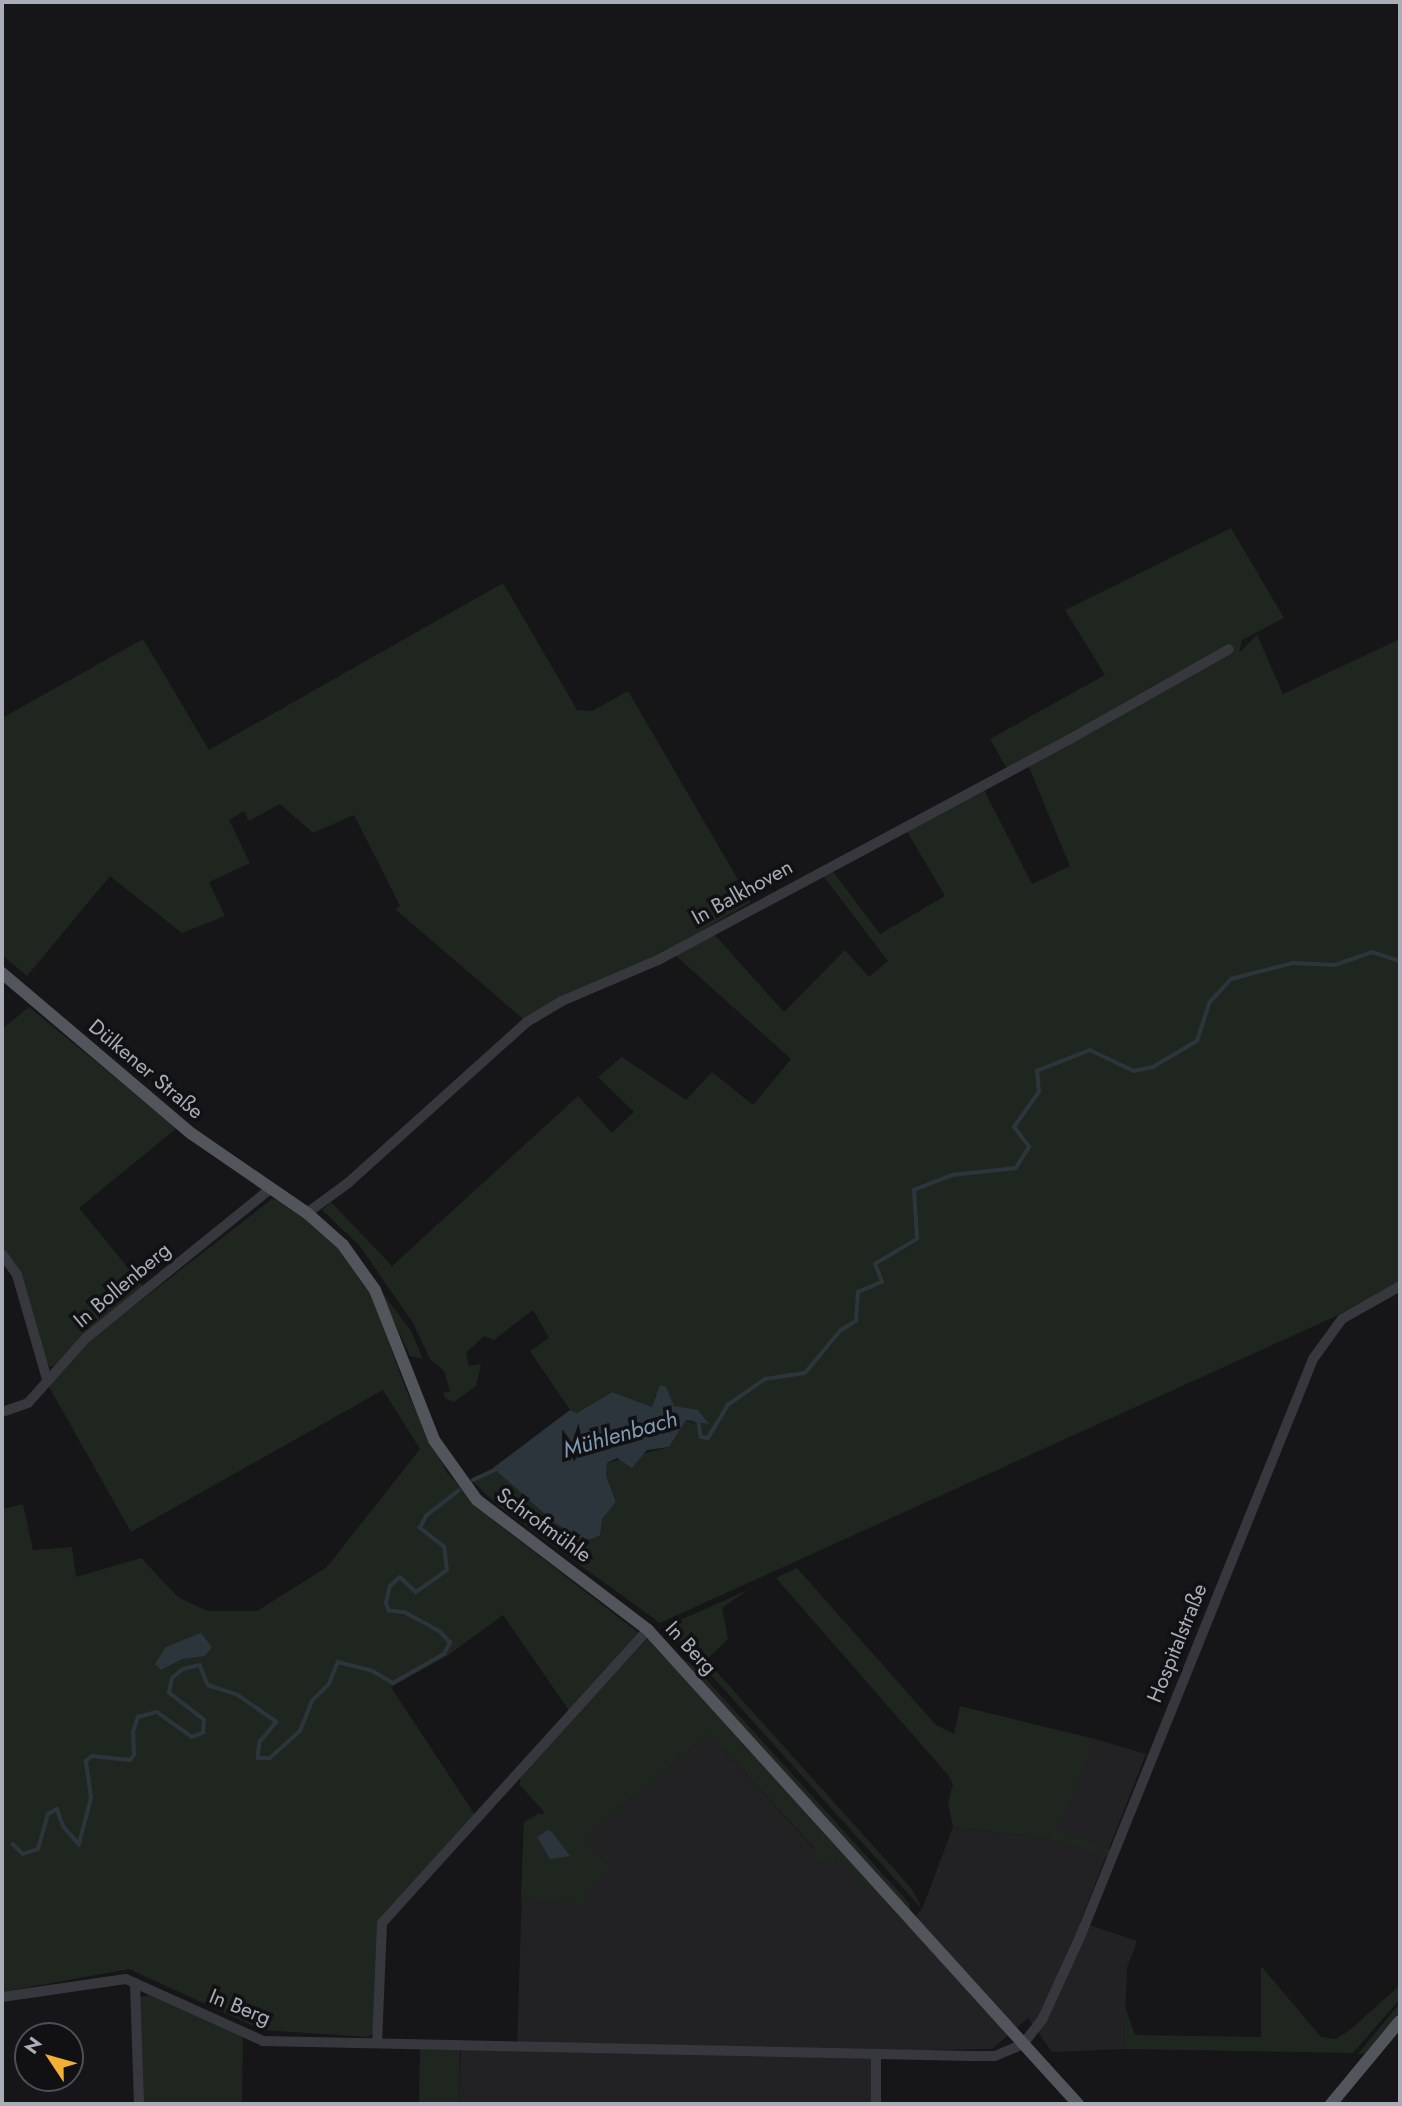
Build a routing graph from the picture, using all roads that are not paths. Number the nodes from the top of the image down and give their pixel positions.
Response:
1 (1229, 649) dead end
2 (2, 973) edge
3 (271, 1188) junction
4 (307, 1213) junction
5 (2, 1254) edge
6 (1400, 1286) edge
7 (47, 1379) junction
8 (2, 1412) edge
9 (648, 1630) junction
10 (135, 1983) junction
11 (2, 1997) edge
12 (1400, 2021) edge
13 (377, 2043) junction
14 (1023, 2044) junction
15 (876, 2055) junction
16 (139, 2104) edge
17 (876, 2104) edge
18 (1078, 2104) edge
19 (1331, 2104) edge

1 - 4 street, In Balkhoven
2 - 3 main road, Dülkener Straße
3 - 4 main road, Dülkener Straße
3 - 7 street, In Bollenberg
4 - 9 main road, Schrofmühle
5 - 7 street
6 - 14 street, Hospitalstraße
7 - 8 street, In Bollenberg
9 - 13 street, In Berg
9 - 14 main road, In Berg
10 - 11 street, In Berg
10 - 13 street, In Berg
10 - 16 street
12 - 19 main road
13 - 15 street, In Berg
14 - 15 street, In Berg
14 - 18 main road, In Berg
15 - 17 street

